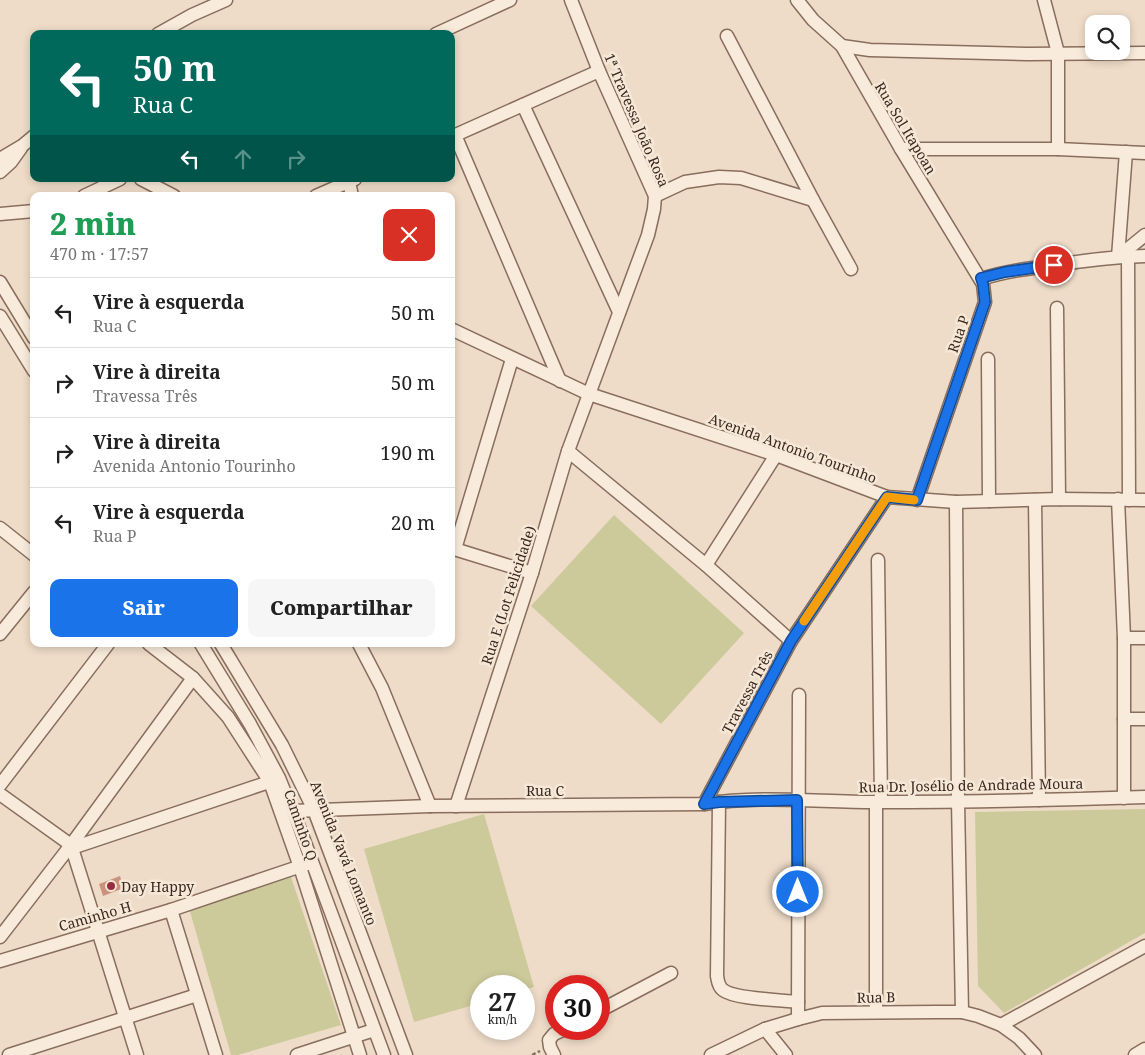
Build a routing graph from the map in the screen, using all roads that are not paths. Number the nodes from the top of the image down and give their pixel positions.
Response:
1 (226, 0) edge
2 (510, 0) edge
3 (571, 0) edge
4 (797, 0) edge
5 (1044, 0) edge
6 (165, 30) edge
7 (445, 30) edge
8 (727, 36) dead end
9 (842, 46) junction
10 (1058, 53) junction
11 (1145, 53) edge
12 (599, 71) junction
13 (523, 105) junction
14 (455, 135) edge
15 (30, 139) edge
16 (455, 141) edge
17 (22, 146) junction
18 (901, 149) junction
19 (1058, 149) junction
20 (1126, 152) junction
21 (1145, 153) edge
22 (0, 159) edge
23 (0, 172) edge
24 (114, 182) edge
25 (147, 182) edge
26 (348, 182) edge
27 (92, 192) edge
28 (166, 192) edge
29 (325, 192) edge
30 (655, 196) junction
31 (813, 200) junction
32 (30, 211) edge
33 (0, 214) edge
34 (1145, 235) edge
35 (1145, 256) edge
36 (1123, 257) junction
37 (851, 269) dead end
38 (981, 278) junction
39 (0, 282) edge
40 (1057, 308) dead end
41 (619, 312) junction
42 (0, 316) edge
43 (30, 331) edge
44 (455, 331) edge
45 (512, 359) junction
46 (988, 359) dead end
47 (30, 365) edge
48 (560, 381) junction
49 (589, 394) junction
50 (568, 451) junction
51 (776, 455) junction
52 (887, 497) junction
53 (1059, 499) junction
54 (1123, 499) junction
55 (917, 500) junction
56 (1035, 500) junction
57 (1145, 500) edge
58 (989, 501) junction
59 (956, 502) junction
60 (0, 528) edge
61 (455, 542) edge
62 (455, 549) edge
63 (30, 552) edge
64 (878, 560) dead end
65 (706, 565) junction
66 (532, 573) junction
67 (30, 597) edge
68 (0, 634) edge
69 (1124, 638) junction
70 (1145, 638) edge
71 (791, 641) junction
72 (106, 647) edge
73 (153, 647) edge
74 (203, 647) edge
75 (223, 647) edge
76 (361, 647) edge
77 (193, 678) junction
78 (799, 695) dead end
79 (1145, 718) edge
80 (1124, 719) junction
81 (275, 780) junction
82 (0, 785) edge
83 (0, 794) edge
84 (1145, 797) edge
85 (1124, 798) junction
86 (797, 800) junction
87 (1039, 800) junction
88 (719, 802) junction
89 (879, 802) junction
90 (958, 802) junction
91 (704, 804) junction
92 (430, 806) junction
93 (456, 806) junction
94 (314, 810) junction
95 (293, 811) junction
96 (71, 847) junction
97 (306, 865) junction
98 (171, 910) junction
99 (98, 930) junction
100 (0, 937) edge
101 (1145, 946) edge
102 (0, 961) edge
103 (671, 973) dead end
104 (197, 995) junction
105 (798, 1002) junction
106 (610, 1005) edge
107 (876, 1012) junction
108 (962, 1012) junction
109 (126, 1017) junction
110 (798, 1019) junction
111 (1001, 1025) junction
112 (374, 1030) junction
113 (765, 1030) junction
114 (354, 1038) junction
115 (549, 1040) edge
116 (1145, 1049) edge
117 (9, 1055) edge
118 (137, 1055) edge
119 (216, 1055) edge
120 (297, 1055) edge
121 (360, 1055) edge
122 (384, 1055) edge
123 (406, 1055) edge
124 (554, 1055) edge
125 (711, 1055) edge
126 (786, 1055) edge
127 (1035, 1055) edge
128 (1135, 1055) edge

1 - 6 street
2 - 7 street
3 - 12 street, 1ª Travessa João Rosa
4 - 9 street, Rua Sol Itapoan
5 - 10 street
8 - 31 street
9 - 10 street
9 - 18 street, Rua Sol Itapoan
10 - 11 street
10 - 19 street
12 - 13 street
12 - 30 street, 1ª Travessa João Rosa
13 - 14 street
13 - 41 street
15 - 17 street
16 - 48 street
17 - 22 street
17 - 23 street
18 - 19 street
18 - 38 street, Rua Sol Itapoan
19 - 20 street
20 - 21 street
20 - 36 street
24 - 27 street
25 - 28 street
26 - 29 street
30 - 31 street
30 - 41 street, 1ª Travessa João Rosa
31 - 37 street
32 - 33 street
34 - 36 street
35 - 36 street
36 - 38 street
36 - 54 street
38 - 55 street, Rua P
39 - 43 street
40 - 53 street
41 - 49 street, 1ª Travessa João Rosa
42 - 47 street
44 - 45 street, Avenida Antonio Tourinho
45 - 48 street, Avenida Antonio Tourinho
45 - 61 street
46 - 58 street
48 - 49 street, Avenida Antonio Tourinho
49 - 50 street, Rua E (Lot Felicidade)
49 - 51 street, Avenida Antonio Tourinho
50 - 65 street
50 - 66 street, Rua E (Lot Felicidade)
51 - 52 street, Avenida Antonio Tourinho
51 - 65 street
52 - 55 street, Avenida Antonio Tourinho
52 - 71 street, Travessa Três
53 - 54 street, Avenida Antonio Tourinho
53 - 56 street, Avenida Antonio Tourinho
54 - 57 street, Avenida Antonio Tourinho
54 - 69 street
55 - 59 street, Avenida Antonio Tourinho
56 - 58 street, Avenida Antonio Tourinho
56 - 87 street
58 - 59 street, Avenida Antonio Tourinho
59 - 90 street
60 - 63 street
62 - 66 street
64 - 89 street
65 - 71 street
66 - 93 street, Rua E (Lot Felicidade)
67 - 68 street
69 - 70 street
69 - 80 street
71 - 91 street, Travessa Três
72 - 82 street
73 - 77 street, Caminho Q
74 - 81 street
75 - 94 street, Avenida Vavá Lomanto
76 - 92 street
77 - 81 street, Caminho Q
77 - 96 street
78 - 86 street
79 - 80 street
80 - 85 street
81 - 95 street
81 - 96 street
81 - 97 street, Caminho Q
83 - 96 street
84 - 85 street, Rua Dr. Josélio de Andrade Moura
85 - 87 street, Rua Dr. Josélio de Andrade Moura
86 - 88 street, Rua C
86 - 89 street, Rua Dr. Josélio de Andrade Moura
86 - 105 street
87 - 90 street, Rua Dr. Josélio de Andrade Moura
88 - 91 street, Rua C
88 - 105 street
89 - 90 street, Rua Dr. Josélio de Andrade Moura
89 - 107 street
90 - 108 street
91 - 93 street, Rua C
92 - 93 street, Rua C
92 - 94 street, Rua C
94 - 95 street, Rua C
94 - 123 street, Avenida Vavá Lomanto
95 - 97 street
96 - 99 street
96 - 100 street
97 - 98 street, Caminho H
97 - 112 street
97 - 114 street, Caminho Q
98 - 99 street, Caminho H
98 - 104 street
99 - 102 street, Caminho H
99 - 109 street
101 - 111 street
103 - 106 street
104 - 109 street
104 - 119 street
105 - 110 street
107 - 108 street, Rua B
107 - 110 street, Rua B
108 - 111 street, Rua B
109 - 117 street
109 - 118 street
110 - 113 street, Rua B
111 - 127 street, Rua B
112 - 114 street
112 - 122 street
113 - 125 street, Rua B
113 - 126 street
114 - 120 street
114 - 121 street, Caminho Q
115 - 124 street
116 - 128 street

